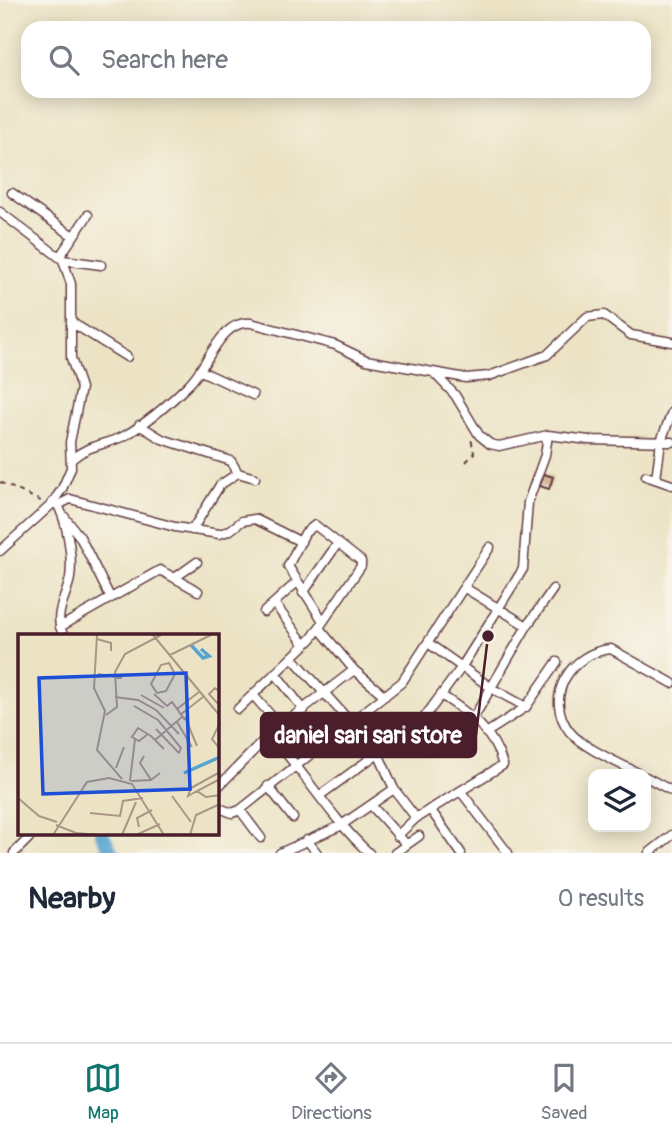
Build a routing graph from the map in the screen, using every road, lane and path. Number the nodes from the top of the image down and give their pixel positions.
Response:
1 (12, 193) dead end
2 (0, 212) edge
3 (88, 215) dead end
4 (73, 236) junction
5 (61, 258) junction
6 (101, 265) dead end
7 (71, 323) junction
8 (672, 342) edge
9 (127, 357) dead end
10 (201, 371) junction
11 (434, 373) junction
12 (253, 395) dead end
13 (672, 412) edge
14 (469, 420) junction
15 (138, 425) junction
16 (548, 435) junction
17 (661, 441) junction
18 (672, 442) edge
19 (72, 459) junction
20 (466, 462) dead end
21 (238, 474) junction
22 (646, 476) dead end
23 (255, 478) dead end
24 (656, 480) junction
25 (0, 482) edge
26 (672, 485) edge
27 (56, 506) junction
28 (192, 530) junction
29 (300, 542) junction
30 (338, 543) junction
31 (490, 547) dead end
32 (0, 551) edge
33 (197, 562) dead end
34 (176, 577) junction
35 (297, 582) junction
36 (464, 588) junction
37 (553, 589) dead end
38 (198, 591) dead end
39 (303, 593) junction
40 (110, 597) junction
41 (274, 603) junction
42 (498, 610) junction
43 (264, 612) dead end
44 (321, 624) junction
45 (527, 626) junction
46 (62, 633) edge
47 (428, 643) junction
48 (305, 645) junction
49 (292, 657) junction
50 (557, 662) dead end
51 (461, 668) junction
52 (354, 670) junction
53 (275, 673) junction
54 (672, 683) edge
55 (493, 689) junction
56 (325, 694) junction
57 (253, 695) junction
58 (441, 695) junction
59 (385, 696) junction
60 (526, 707) junction
61 (239, 709) dead end
62 (304, 710) junction
63 (474, 717) junction
64 (350, 722) junction
65 (281, 727) junction
66 (486, 733) junction
67 (270, 734) junction
68 (378, 753) junction
69 (297, 764) junction
70 (631, 769) edge
71 (651, 780) edge
72 (219, 786) edge
73 (268, 786) junction
74 (394, 789) junction
75 (672, 791) edge
76 (462, 793) junction
77 (319, 796) junction
78 (371, 805) junction
79 (219, 808) edge
80 (430, 809) junction
81 (240, 810) junction
82 (293, 818) dead end
83 (416, 818) junction
84 (340, 826) junction
85 (397, 835) junction
86 (672, 835) edge
87 (419, 836) dead end
88 (29, 838) dead end
89 (261, 838) dead end
90 (307, 840) junction
91 (406, 844) junction
92 (14, 853) edge
93 (280, 853) edge
94 (317, 853) edge
95 (369, 853) edge
96 (395, 853) edge
97 (461, 853) edge
98 (508, 853) edge
99 (649, 853) edge

1 - 4 street
2 - 5 street
3 - 4 street
4 - 5 street
5 - 6 street
5 - 7 street
7 - 9 street
7 - 19 street
8 - 11 street
10 - 11 street
10 - 12 street
10 - 15 street
11 - 14 street
13 - 17 street
14 - 16 street
14 - 20 path
15 - 19 street
15 - 21 street
16 - 17 street
16 - 42 street
17 - 18 street
17 - 24 street
19 - 27 street
21 - 23 street
21 - 28 street
22 - 24 street
24 - 26 street
25 - 27 path
27 - 28 street
27 - 32 street
27 - 40 street
27 - 46 street
28 - 29 street
29 - 30 street
29 - 35 street
30 - 39 street
30 - 44 street
31 - 36 street
33 - 34 street
34 - 38 street
34 - 40 street
35 - 39 street
35 - 41 street
36 - 42 street
36 - 47 street
37 - 45 street
39 - 44 street
40 - 46 street
41 - 43 street
41 - 48 street
42 - 45 street
42 - 51 street
44 - 48 street
44 - 52 street
45 - 55 street
47 - 51 street
47 - 59 street
48 - 49 street
49 - 53 street
49 - 56 street
50 - 60 street
51 - 55 street
51 - 58 street
52 - 56 street
52 - 59 street
53 - 57 street
53 - 62 street
54 - 70 street
55 - 60 street
55 - 63 street
56 - 62 street
56 - 64 street
57 - 61 street
57 - 65 street
58 - 63 street
58 - 68 street
59 - 64 street
60 - 66 street
62 - 65 street
63 - 66 street
64 - 68 street
64 - 69 street
65 - 67 street
66 - 76 street
67 - 69 street
67 - 72 street
68 - 74 street
68 - 77 street
69 - 73 street
69 - 77 street
71 - 75 street
73 - 81 street
73 - 82 street
74 - 78 street
74 - 83 street
76 - 80 street
76 - 98 street
77 - 84 street
78 - 84 street
78 - 85 street
79 - 81 street
80 - 83 street
80 - 97 street
81 - 89 street
83 - 85 street
84 - 90 street
84 - 95 street
85 - 91 street
86 - 99 street
87 - 91 street
88 - 92 street
90 - 93 street
90 - 94 street
91 - 96 street

